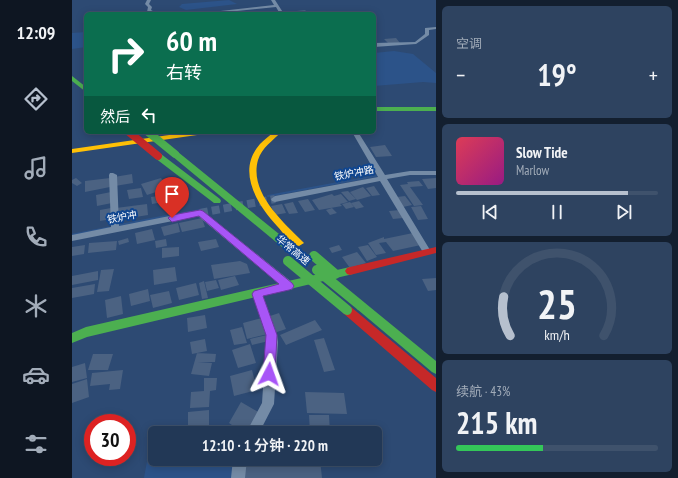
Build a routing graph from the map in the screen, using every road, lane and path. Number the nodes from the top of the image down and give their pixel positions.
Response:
1 (149, 0) edge
2 (273, 0) edge
3 (277, 6) junction
4 (151, 12) edge
5 (216, 12) edge
6 (281, 12) edge
7 (436, 28) edge
8 (376, 45) edge
9 (72, 70) edge
10 (72, 78) edge
11 (84, 79) edge
12 (83, 94) edge
13 (376, 108) edge
14 (436, 108) edge
15 (132, 134) edge
16 (138, 134) edge
17 (150, 134) edge
18 (171, 134) edge
19 (189, 134) edge
20 (276, 134) edge
21 (356, 134) edge
22 (72, 150) edge
23 (160, 156) junction
24 (436, 173) edge
25 (113, 175) dead end
26 (384, 178) junction
27 (276, 199) tunnel mouth
28 (220, 204) dead end
29 (115, 226) junction
30 (72, 238) edge
31 (432, 251) edge
32 (285, 258) dead end
33 (289, 286) junction
34 (257, 294) junction
35 (72, 338) edge
36 (436, 366) edge
37 (436, 386) edge
38 (256, 426) edge
39 (239, 466) edge
40 (238, 478) edge

1 - 4 street
2 - 3 street
3 - 5 street
3 - 6 street
7 - 8 street
9 - 11 main road
10 - 12 main road
13 - 14 main road
15 - 23 main road, bridge
16 - 23 main road
17 - 36 main road, 华常高速, bridge
18 - 22 main road
19 - 22 main road
20 - 36 main road, bridge
21 - 26 street
23 - 28 main road
24 - 26 street, 铁炉冲路
25 - 29 street
26 - 27 street, 铁炉冲路
26 - 31 street
29 - 30 street, 铁炉冲
29 - 33 street, 铁炉冲
31 - 33 main road
32 - 37 main road, 华常高速, bridge
33 - 34 main road
34 - 35 main road
34 - 38 street
39 - 40 street

